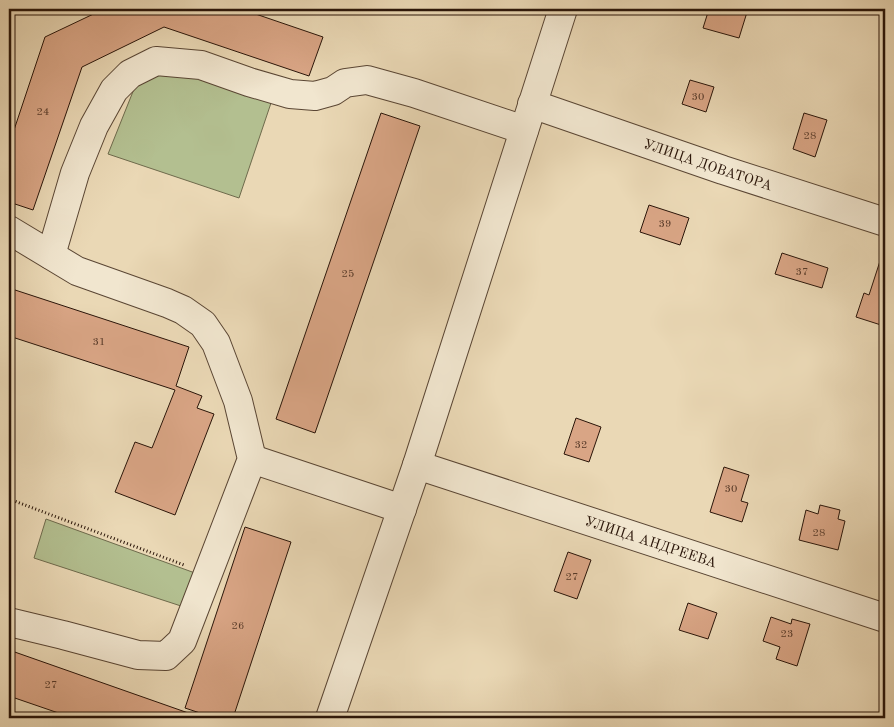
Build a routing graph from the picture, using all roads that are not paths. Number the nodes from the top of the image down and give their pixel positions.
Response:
1 (563, 9) edge
2 (532, 104) junction
3 (524, 130) junction
4 (885, 222) edge
5 (9, 230) edge
6 (51, 254) junction
7 (252, 460) junction
8 (417, 465) junction
9 (402, 509) junction
10 (885, 618) edge
11 (9, 622) edge
12 (330, 718) edge

1 - 2 street
2 - 3 street
2 - 4 street, УЛИЦА ДОВАТОРА
3 - 6 street
3 - 8 street
5 - 6 street
6 - 7 street
7 - 9 street
7 - 11 street
8 - 9 street
8 - 10 street, УЛИЦА АНДРЕЕВА
9 - 12 street

